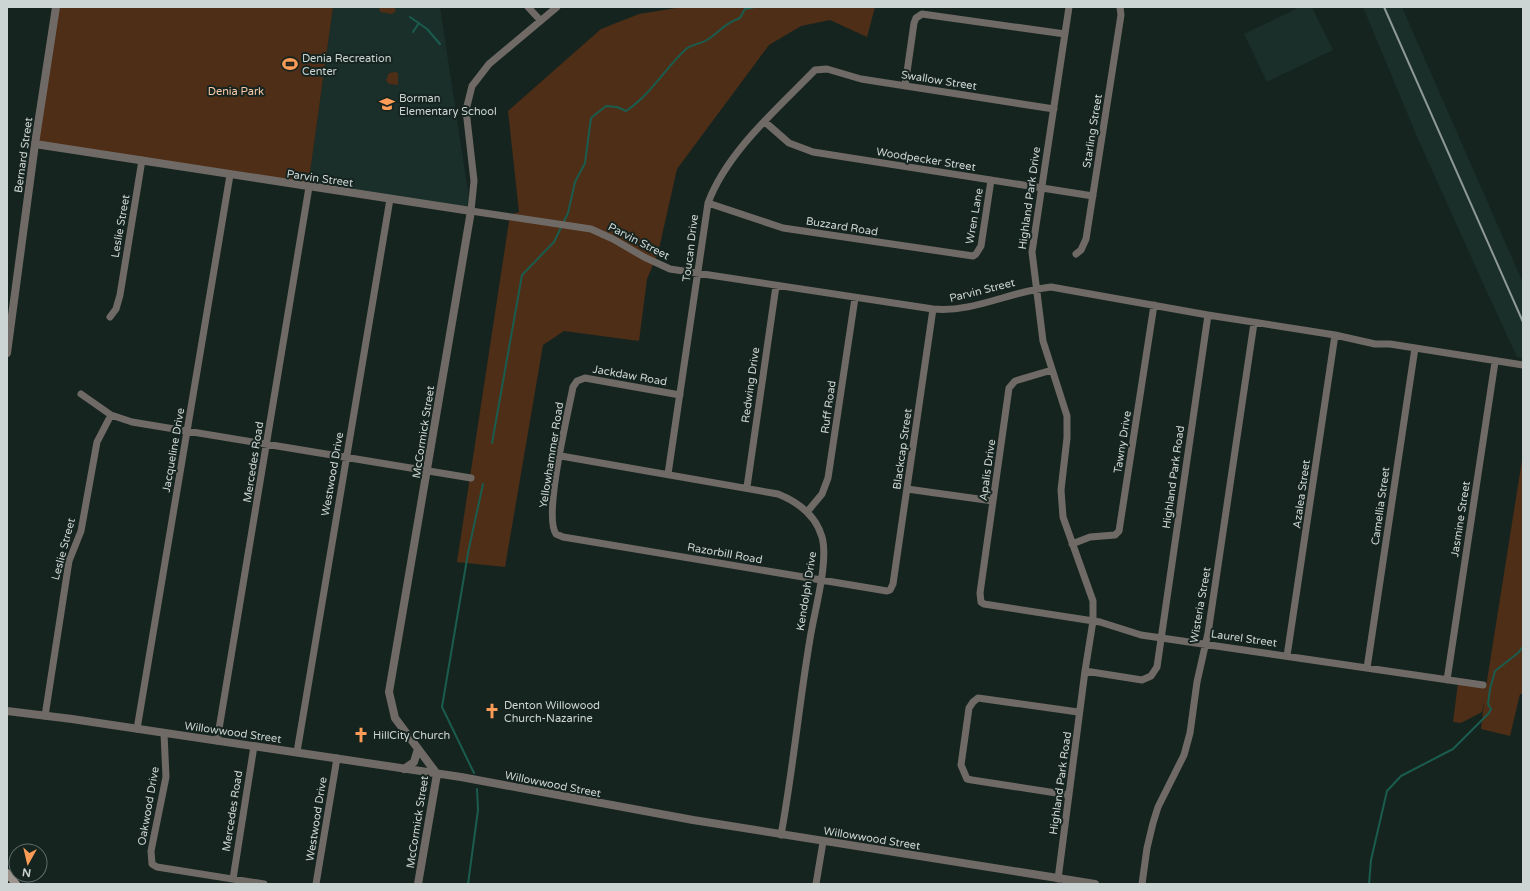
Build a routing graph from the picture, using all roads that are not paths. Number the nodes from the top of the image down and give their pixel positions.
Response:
1 (56, 7) edge
2 (528, 7) edge
3 (557, 7) edge
4 (1070, 7) edge
5 (1120, 7) edge
6 (540, 20) junction
7 (1065, 34) junction
8 (823, 68) joint
9 (905, 86) junction
10 (1054, 109) junction
11 (765, 122) junction
12 (35, 144) junction
13 (142, 160) junction
14 (230, 175) junction
15 (991, 180) junction
16 (309, 187) junction
17 (1041, 188) junction
18 (1093, 196) junction
19 (390, 199) junction
20 (708, 203) junction
21 (471, 211) junction
22 (976, 254) joint
23 (1076, 254) dead end
24 (698, 275) junction
25 (776, 286) junction
26 (1036, 289) junction
27 (855, 298) junction
28 (1154, 305) junction
29 (933, 309) junction
30 (1208, 315) junction
31 (110, 317) dead end
32 (1254, 323) junction
33 (1335, 335) junction
34 (1414, 348) junction
35 (7, 353) edge
36 (1495, 362) junction
37 (1523, 365) edge
38 (1052, 370) junction
39 (577, 381) joint
40 (81, 394) dead end
41 (680, 395) junction
42 (111, 415) junction
43 (187, 432) junction
44 (266, 444) junction
45 (560, 456) junction
46 (347, 458) junction
47 (427, 471) junction
48 (668, 474) junction
49 (471, 478) dead end
50 (747, 487) junction
51 (907, 489) junction
52 (993, 501) junction
53 (807, 512) junction
54 (556, 534) joint
55 (1072, 544) junction
56 (820, 581) junction
57 (890, 590) joint
58 (981, 602) joint
59 (1093, 621) junction
60 (1161, 638) junction
61 (1206, 644) junction
62 (1287, 656) junction
63 (1367, 668) junction
64 (1085, 671) junction
65 (1448, 680) junction
66 (1483, 685) dead end
67 (7, 711) edge
68 (1078, 712) junction
69 (45, 716) junction
70 (137, 729) junction
71 (164, 733) junction
72 (217, 741) junction
73 (254, 746) junction
74 (418, 749) junction
75 (297, 752) junction
76 (337, 758) junction
77 (404, 769) junction
78 (437, 774) junction
79 (1068, 795) junction
80 (781, 835) junction
81 (823, 842) junction
82 (7, 872) edge
83 (233, 879) junction
84 (1058, 881) edge
85 (16, 884) edge
86 (264, 884) edge
87 (316, 884) edge
88 (418, 884) edge
89 (816, 884) edge
90 (1095, 884) edge
91 (1142, 884) edge

1 - 12 street, Bernard Street
2 - 6 street
3 - 6 street, McCormick Street
4 - 7 street, Highland Park Drive
5 - 18 street, Starling Street
6 - 21 street, McCormick Street
7 - 9 street
7 - 10 street, Highland Park Drive
8 - 9 street, Swallow Street
8 - 11 street, Toucan Drive
9 - 10 street, Swallow Street
10 - 17 street, Highland Park Drive
11 - 15 street, Woodpecker Street
11 - 20 street, Toucan Drive
12 - 13 street, Parvin Street
12 - 35 street, Bernard Street
13 - 14 street, Parvin Street
13 - 31 street, Leslie Street
14 - 16 street, Parvin Street
14 - 43 street, Jacqueline Drive
15 - 17 street, Woodpecker Street
15 - 22 street, Wren Lane
16 - 19 street, Parvin Street
16 - 44 street, Mercedes Road
17 - 18 street, Woodpecker Street
17 - 26 street, Highland Park Drive
18 - 23 street, Starling Street
19 - 21 street, Parvin Street
19 - 46 street, Westwood Drive
20 - 22 street, Buzzard Road
20 - 24 street, Toucan Drive
21 - 24 street, Parvin Street
21 - 47 street, McCormick Street
24 - 25 street, Parvin Street
24 - 41 street, Toucan Drive
25 - 27 street, Parvin Street
25 - 50 street, Redwing Drive
26 - 28 street, Parvin Street
26 - 29 street, Parvin Street
26 - 38 street, Highland Park Drive
27 - 29 street, Parvin Street
27 - 53 street, Ruff Road
28 - 30 street, Parvin Street
28 - 55 street, Tawny Drive
29 - 51 street, Blackcap Street
30 - 32 street
30 - 60 street, Highland Park Road
32 - 33 street
32 - 61 street, Wisteria Street
33 - 34 street
33 - 62 street, Azalea Street
34 - 36 street
34 - 63 street, Camellia Street
36 - 37 street
36 - 65 street, Jasmine Street
38 - 52 street, Apalis Drive
38 - 55 street, Highland Park Drive
39 - 41 street, Jackdaw Road
39 - 45 street, Yellowhammer Road
40 - 42 street
41 - 48 street, Toucan Drive
42 - 43 street
42 - 69 street, Leslie Street
43 - 44 street
43 - 70 street, Jacqueline Drive
44 - 46 street
44 - 72 street, Mercedes Road
45 - 48 street, Kendolph Drive
45 - 54 street, Yellowhammer Road
46 - 47 street
46 - 75 street, Westwood Drive
47 - 49 street
47 - 74 street, McCormick Street
48 - 50 street, Kendolph Drive
50 - 53 street, Kendolph Drive
51 - 52 street
51 - 57 street, Blackcap Street
52 - 58 street, Apalis Drive
53 - 56 street, Kendolph Drive
54 - 56 street, Razorbill Road
55 - 59 street, Highland Park Drive
56 - 57 street, Razorbill Road
56 - 80 street, Kendolph Drive
58 - 59 street, Laurel Street
59 - 60 street, Laurel Street
59 - 64 street, Highland Park Drive
60 - 61 street, Laurel Street
60 - 64 street, Highland Park Road
61 - 62 street, Laurel Street
61 - 91 street, Wisteria Street
62 - 63 street, Laurel Street
63 - 65 street, Laurel Street
64 - 68 street, Highland Park Road
65 - 66 street, Laurel Street
67 - 69 street, Willowwood Street
68 - 79 street, Highland Park Road
68 - 79 street
69 - 70 street, Willowwood Street
70 - 71 street, Willowwood Street
71 - 72 street, Willowwood Street
71 - 83 street, Oakwood Drive
72 - 73 street, Willowwood Street
73 - 75 street, Willowwood Street
73 - 83 street, Mercedes Road
74 - 77 street
74 - 78 street, McCormick Street
75 - 76 street, Willowwood Street
76 - 77 street, Willowwood Street
76 - 87 street, Westwood Drive
77 - 78 street, Willowwood Street
78 - 80 street, Willowwood Street
78 - 88 street, McCormick Street
79 - 84 street, Highland Park Road
80 - 81 street, Willowwood Street
81 - 84 street, Willowwood Street
81 - 89 street
82 - 85 main road
83 - 86 street, Oakwood Drive
84 - 90 street, Willowwood Street

